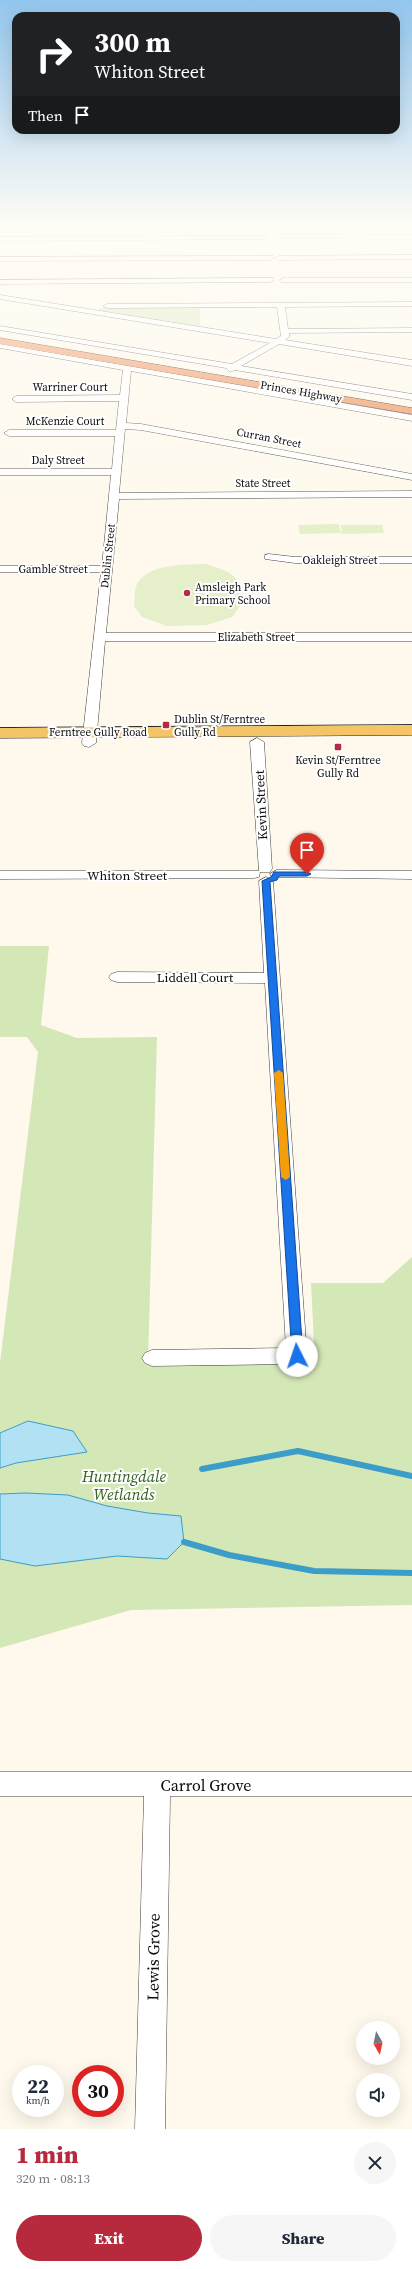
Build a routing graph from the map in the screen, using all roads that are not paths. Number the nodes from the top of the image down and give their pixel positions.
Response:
1 (194, 327) edge
2 (284, 327) edge
3 (0, 328) edge
4 (412, 330) edge
5 (284, 331) junction
6 (0, 334) edge
7 (0, 340) edge
8 (279, 341) junction
9 (0, 346) edge
10 (410, 361) edge
11 (126, 368) junction
12 (229, 370) junction
13 (279, 392) junction
14 (412, 397) edge
15 (124, 398) junction
16 (16, 399) dead end
17 (412, 404) edge
18 (412, 411) edge
19 (412, 418) edge
20 (121, 429) junction
21 (9, 433) dead end
22 (0, 472) edge
23 (116, 472) junction
24 (412, 477) edge
25 (412, 494) edge
26 (114, 496) junction
27 (269, 557) dead end
28 (412, 560) edge
29 (0, 569) edge
30 (106, 569) junction
31 (100, 637) junction
32 (412, 637) edge
33 (412, 730) edge
34 (0, 733) edge
35 (89, 738) junction
36 (257, 742) junction
37 (412, 742) edge
38 (0, 744) edge
39 (265, 874) junction
40 (0, 875) edge
41 (412, 875) edge
42 (117, 977) dead end
43 (273, 978) junction
44 (152, 1358) dead end
45 (0, 1784) edge
46 (412, 1784) edge
47 (157, 1785) junction
48 (150, 2129) edge

1 - 8 street
2 - 5 street
3 - 12 street
4 - 5 street
5 - 8 street
6 - 12 highway, Princes Highway
7 - 13 highway, Princes Highway
8 - 10 street
8 - 12 street
9 - 11 street
11 - 13 street
11 - 15 street, Dublin Street
12 - 14 street
12 - 17 highway, Princes Highway
13 - 18 highway, Princes Highway
13 - 19 street
15 - 16 street, Warriner Court
15 - 20 street, Dublin Street
20 - 21 street, McKenzie Court
20 - 23 street, Dublin Street
20 - 24 street, Curran Street
22 - 23 street, Daly Street
23 - 26 street, Dublin Street
25 - 26 street, State Street
26 - 30 street, Dublin Street
27 - 28 street, Oakleigh Street
29 - 30 street, Gamble Street
30 - 31 street, Dublin Street
31 - 32 street, Elizabeth Street
31 - 35 street, Dublin Street
33 - 35 main road, Ferntree Gully Road
34 - 35 main road, Ferntree Gully Road
35 - 36 main road, Ferntree Gully Road
35 - 38 main road, Ferntree Gully Road
36 - 37 main road, Ferntree Gully Road
36 - 39 street, Kevin Street
39 - 40 street, Whiton Street
39 - 41 street, Whiton Street
39 - 43 street, Kevin Street
42 - 43 street, Liddell Court
43 - 44 street, Kevin Street
45 - 47 street, Carrol Grove
46 - 47 street, Carrol Grove
47 - 48 street, Lewis Grove

